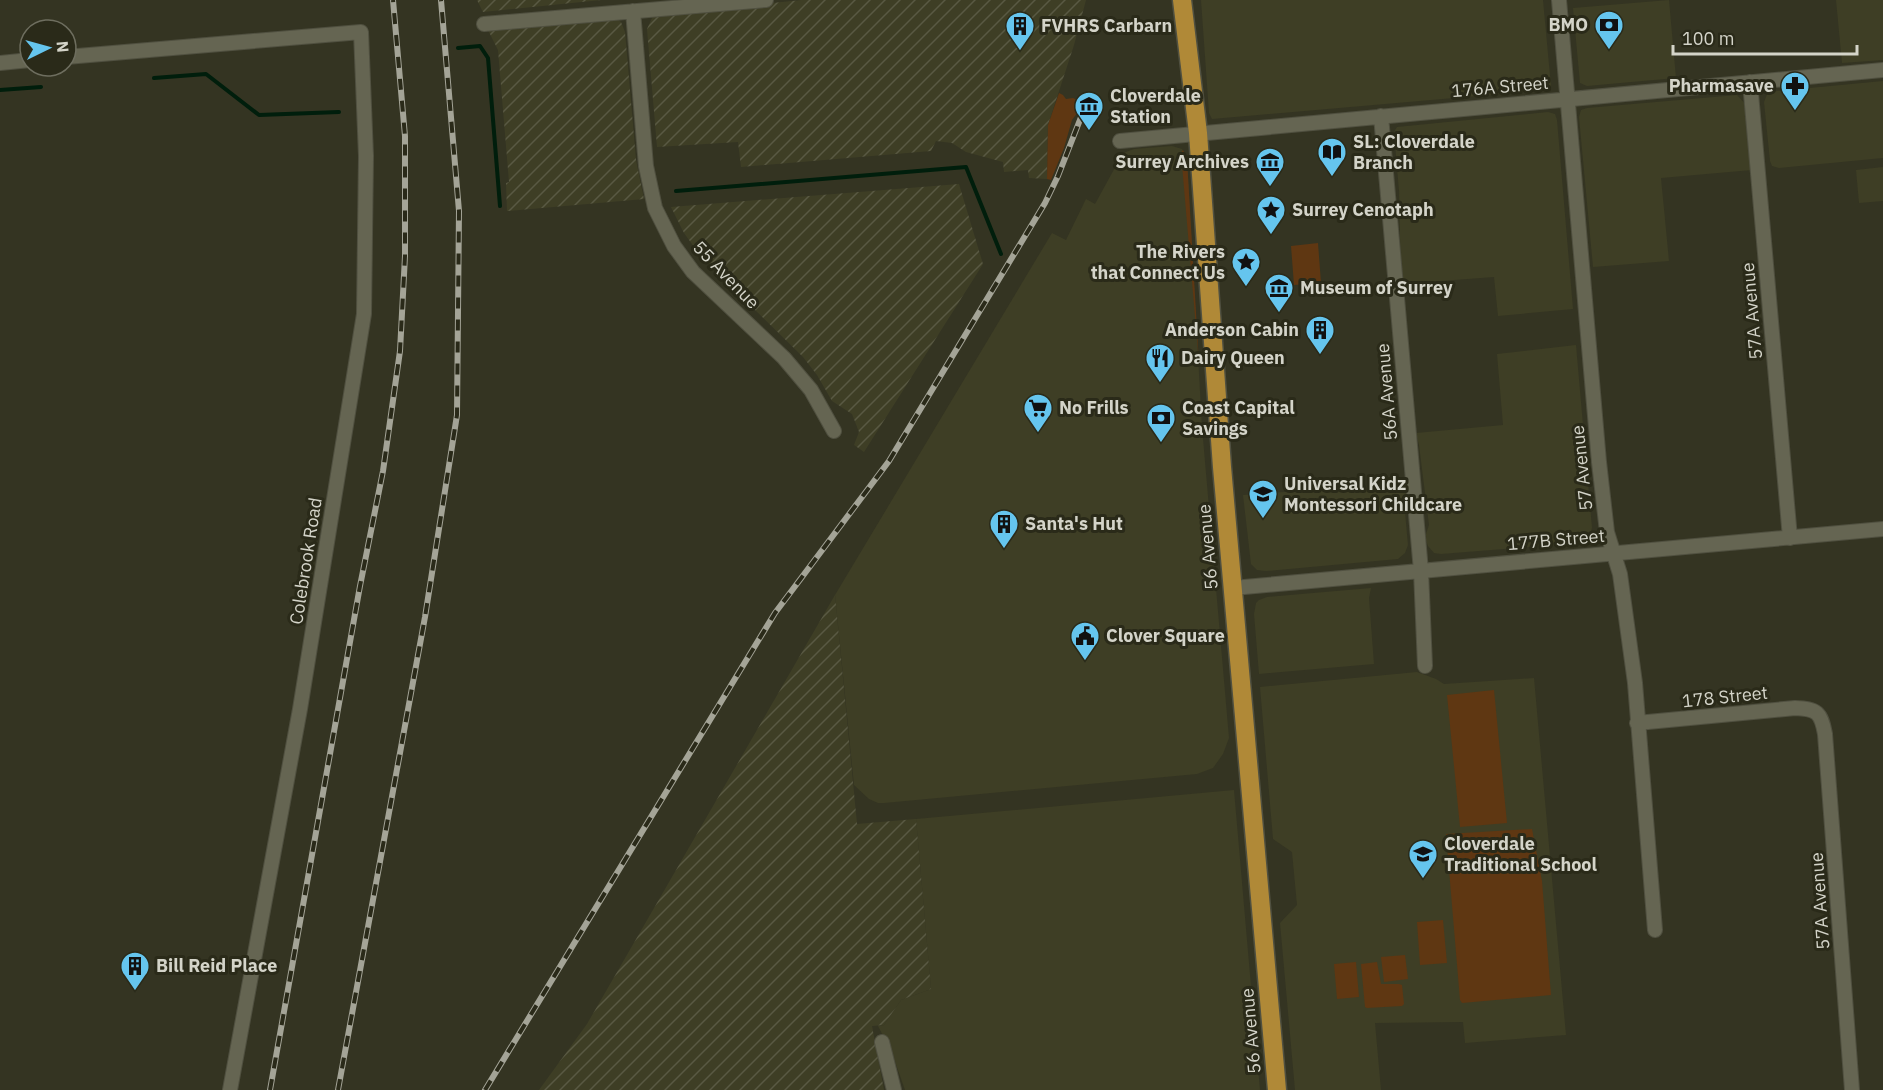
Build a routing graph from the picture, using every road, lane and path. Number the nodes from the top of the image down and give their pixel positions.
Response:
1 (766, 0) edge
2 (1182, 0) edge
3 (1559, 0) edge
4 (633, 11) junction
5 (484, 24) dead end
6 (78, 56) edge
7 (18, 61) edge
8 (0, 63) edge
9 (1883, 70) edge
10 (1750, 82) junction
11 (1566, 99) junction
12 (1381, 116) junction
13 (1198, 133) junction
14 (1120, 141) dead end
15 (834, 431) dead end
16 (1883, 529) edge
17 (1790, 538) junction
18 (1614, 553) junction
19 (1421, 571) junction
20 (1233, 588) junction
21 (1425, 666) dead end
22 (1817, 712) joint
23 (1637, 723) junction
24 (1655, 930) dead end
25 (882, 1042) dead end
26 (230, 1090) edge
27 (894, 1090) edge
28 (1277, 1090) edge
29 (1852, 1090) edge

1 - 4 street
2 - 13 highway, 56 Avenue
3 - 11 street, 57 Avenue
4 - 5 street
4 - 15 street, 55 Avenue
6 - 26 street, Colebrook Road
7 - 8 street
9 - 10 street, 176A Street
10 - 11 street, 176A Street
10 - 17 street, 57A Avenue
11 - 12 street, 176A Street
11 - 18 street, 57 Avenue
12 - 13 street, 176A Street
12 - 19 street, 56A Avenue
13 - 14 street, 176A Street
13 - 20 highway, 56 Avenue
16 - 17 street, 177B Street
17 - 18 street, 177B Street
18 - 19 street, 177B Street
18 - 23 street, 57 Avenue
19 - 20 street, 177B Street
19 - 21 street, 56A Avenue
20 - 28 highway, 56 Avenue
22 - 23 street, 178 Street
22 - 29 street, 57A Avenue
23 - 24 street, 57 Avenue
25 - 27 street

